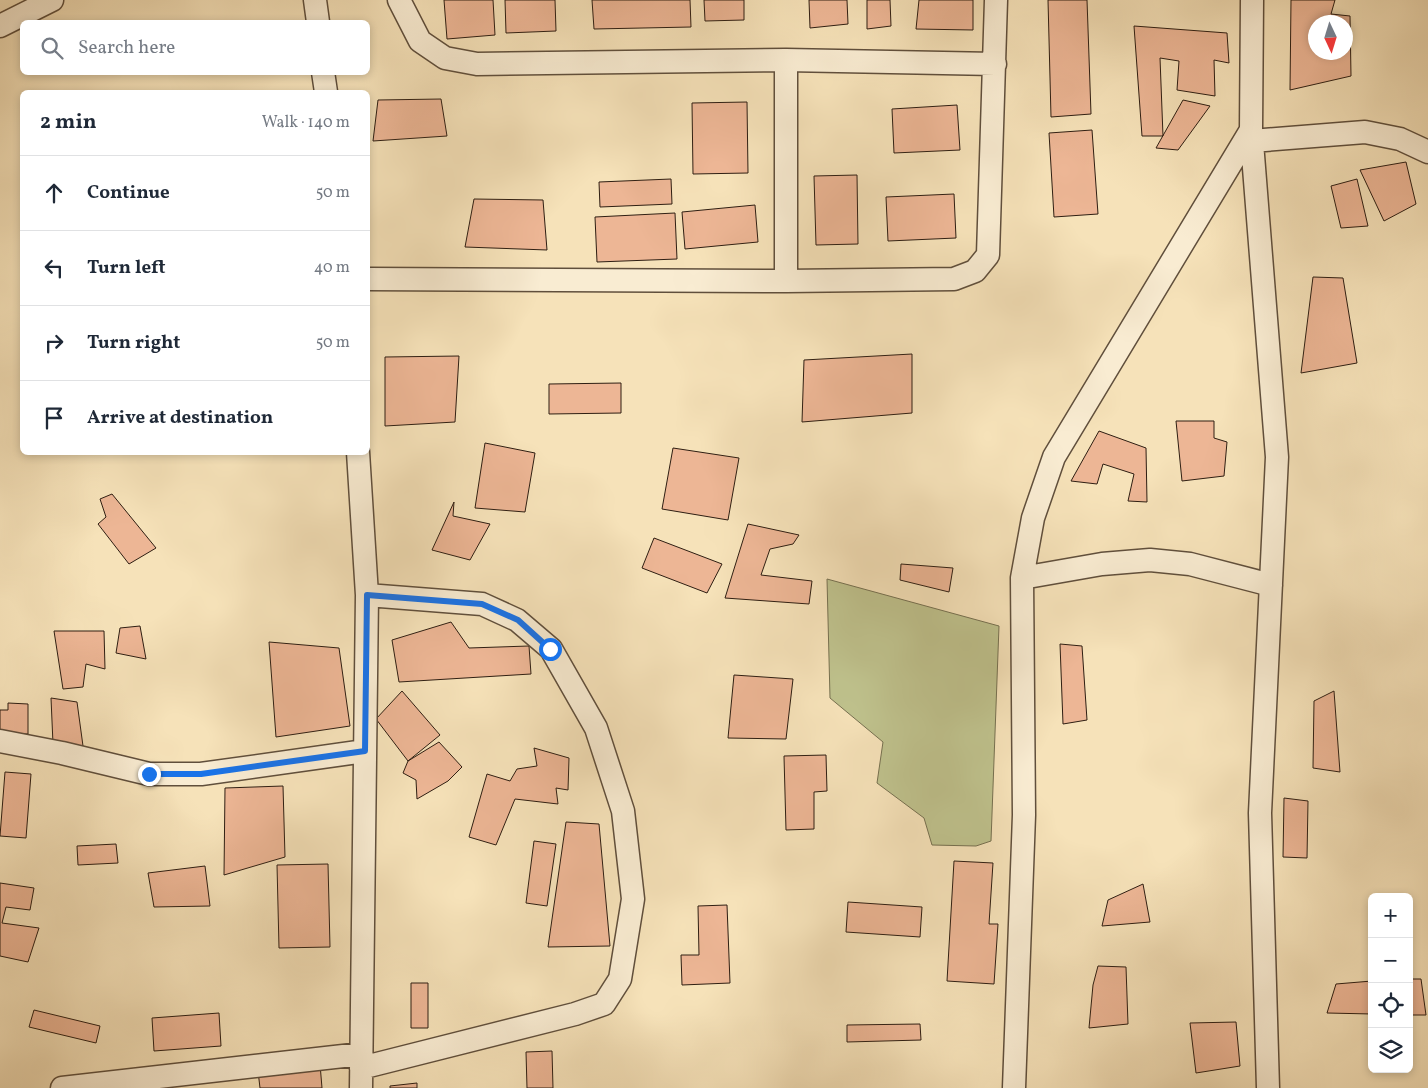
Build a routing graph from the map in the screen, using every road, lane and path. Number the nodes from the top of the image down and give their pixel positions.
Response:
1 (52, 0) edge
2 (315, 0) edge
3 (399, 0) edge
4 (996, 0) edge
5 (1252, 0) edge
6 (318, 20) edge
7 (0, 26) edge
8 (786, 60) junction
9 (995, 64) junction
10 (323, 75) edge
11 (326, 90) edge
12 (1251, 135) junction
13 (1428, 152) edge
14 (370, 279) edge
15 (786, 281) junction
16 (358, 455) edge
17 (1022, 578) junction
18 (1271, 585) junction
19 (367, 595) junction
20 (0, 741) edge
21 (365, 751) junction
22 (361, 1070) edge
23 (62, 1088) edge
24 (1014, 1088) edge
25 (1268, 1088) edge

1 - 7 street
2 - 6 street
3 - 8 street
4 - 9 street
5 - 12 street
8 - 9 street
8 - 15 street
9 - 15 street
10 - 11 street
12 - 13 street
12 - 17 street
12 - 18 street
14 - 15 street
16 - 19 street
17 - 18 street
17 - 24 street
18 - 25 street
19 - 21 street
19 - 22 street
20 - 21 street
21 - 22 street
22 - 23 street

